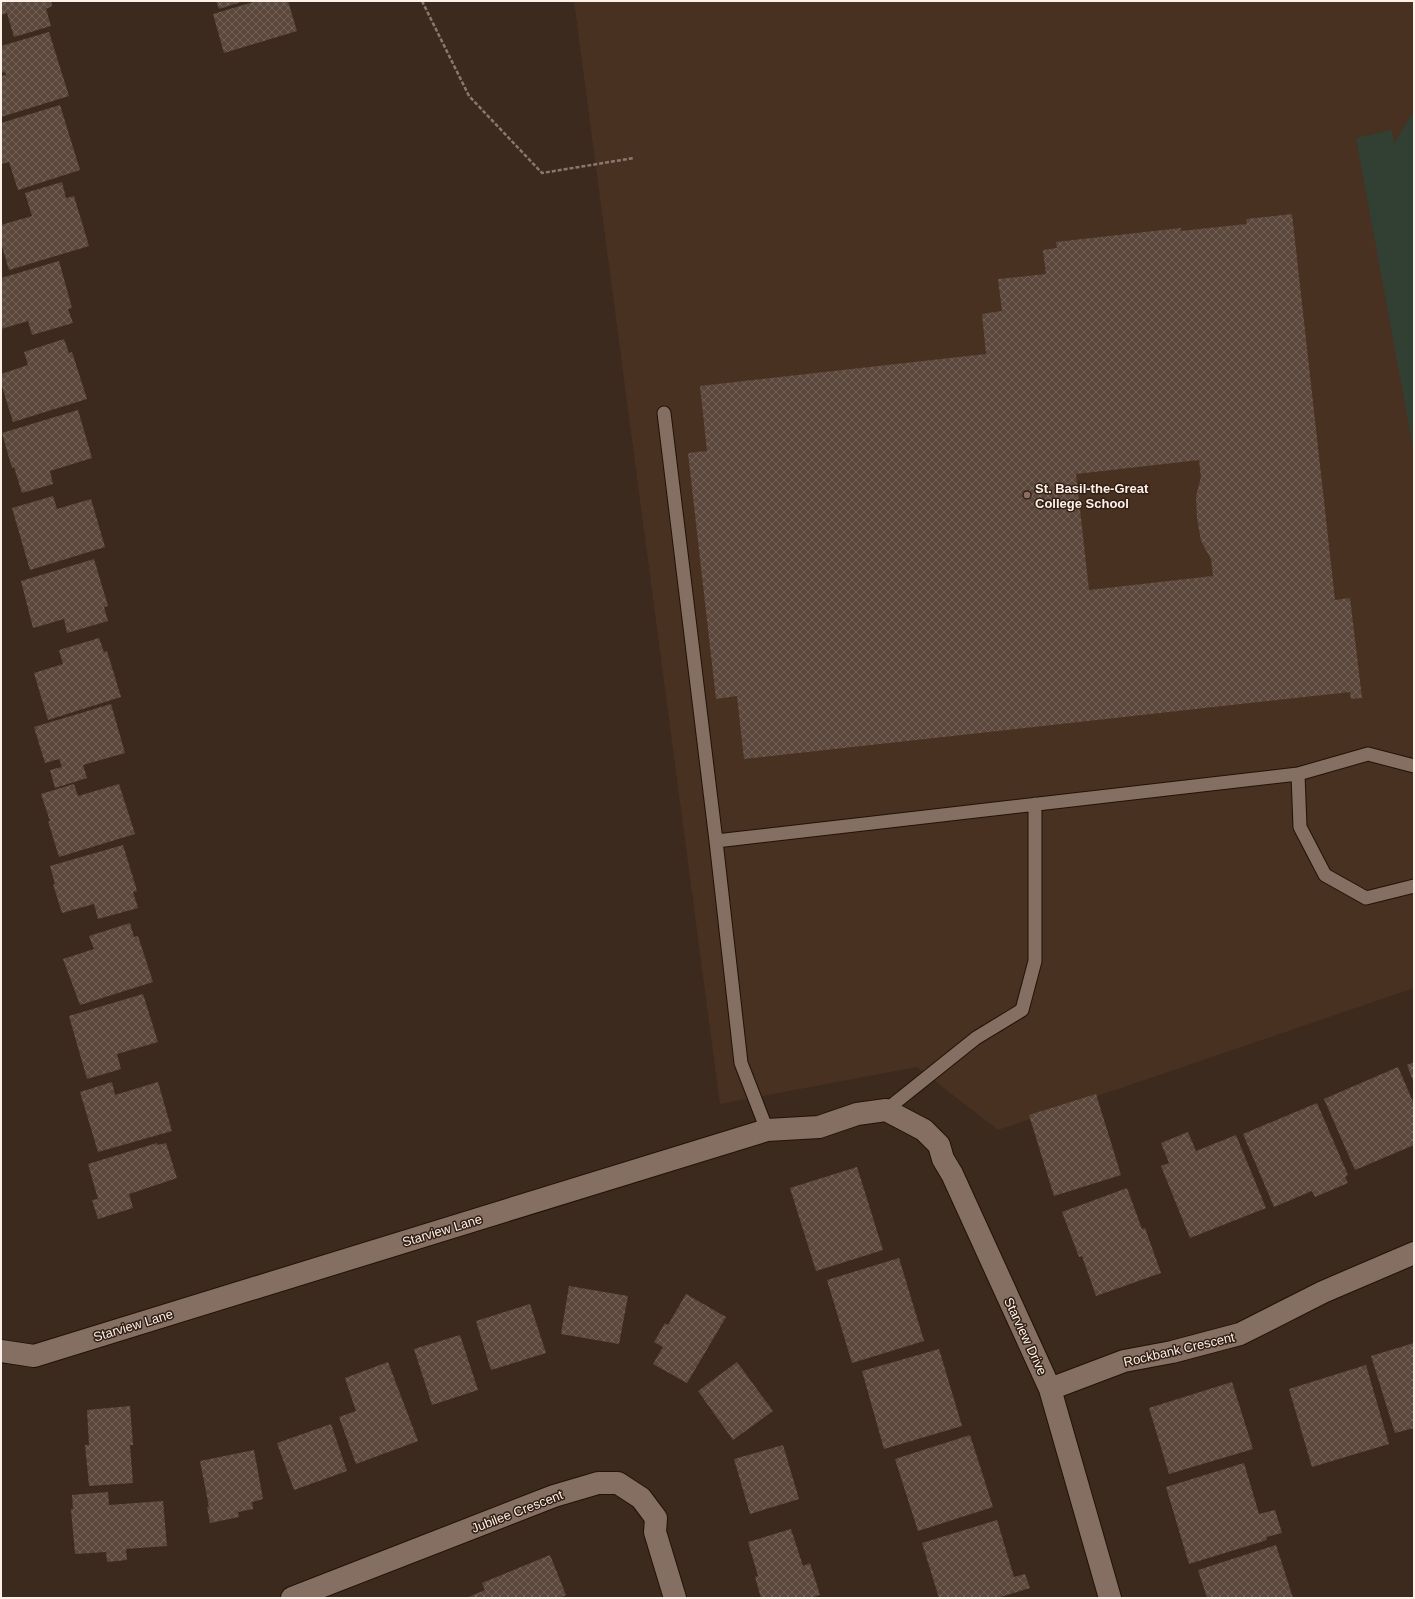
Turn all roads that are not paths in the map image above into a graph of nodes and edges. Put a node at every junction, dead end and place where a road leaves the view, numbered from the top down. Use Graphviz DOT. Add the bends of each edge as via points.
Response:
graph roads {
  1 [pos="664,413"];
  2 [pos="1414,766"];
  3 [pos="1298,774"];
  4 [pos="1036,804"];
  5 [pos="716,841"];
  6 [pos="1414,886"];
  7 [pos="886,1110"];
  8 [pos="767,1130"];
  9 [pos="1414,1253"];
  10 [pos="1,1351"];
  11 [pos="1050,1388"];
  12 [pos="292,1598"];
  13 [pos="675,1598"];
  14 [pos="1110,1598"];
  1 -- 5 [label="lane"];
  2 -- 3 [label="lane" via="1368,754"];
  3 -- 4 [label="lane"];
  3 -- 6 [label="lane" via="1300,827 1325,875 1366,898"];
  4 -- 5 [label="lane"];
  4 -- 7 [label="lane" via="1036,961 1022,1010 976,1038"];
  5 -- 8 [label="lane" via="740,1062"];
  7 -- 8 [label="street, Starview Lane" via="857,1114 819,1127"];
  7 -- 11 [label="street, Starview Drive" via="924,1130 939,1145 943,1159"];
  8 -- 10 [label="street, Starview Lane" via="34,1356"];
  9 -- 11 [label="street, Rockbank Crescent" via="1323,1292 1240,1334 1172,1352 1124,1361"];
  11 -- 14 [label="street, Starview Drive"];
  12 -- 13 [label="street, Jubilee Crescent" via="554,1496 598,1483 618,1483 641,1498 656,1518 657,1539"];
}
